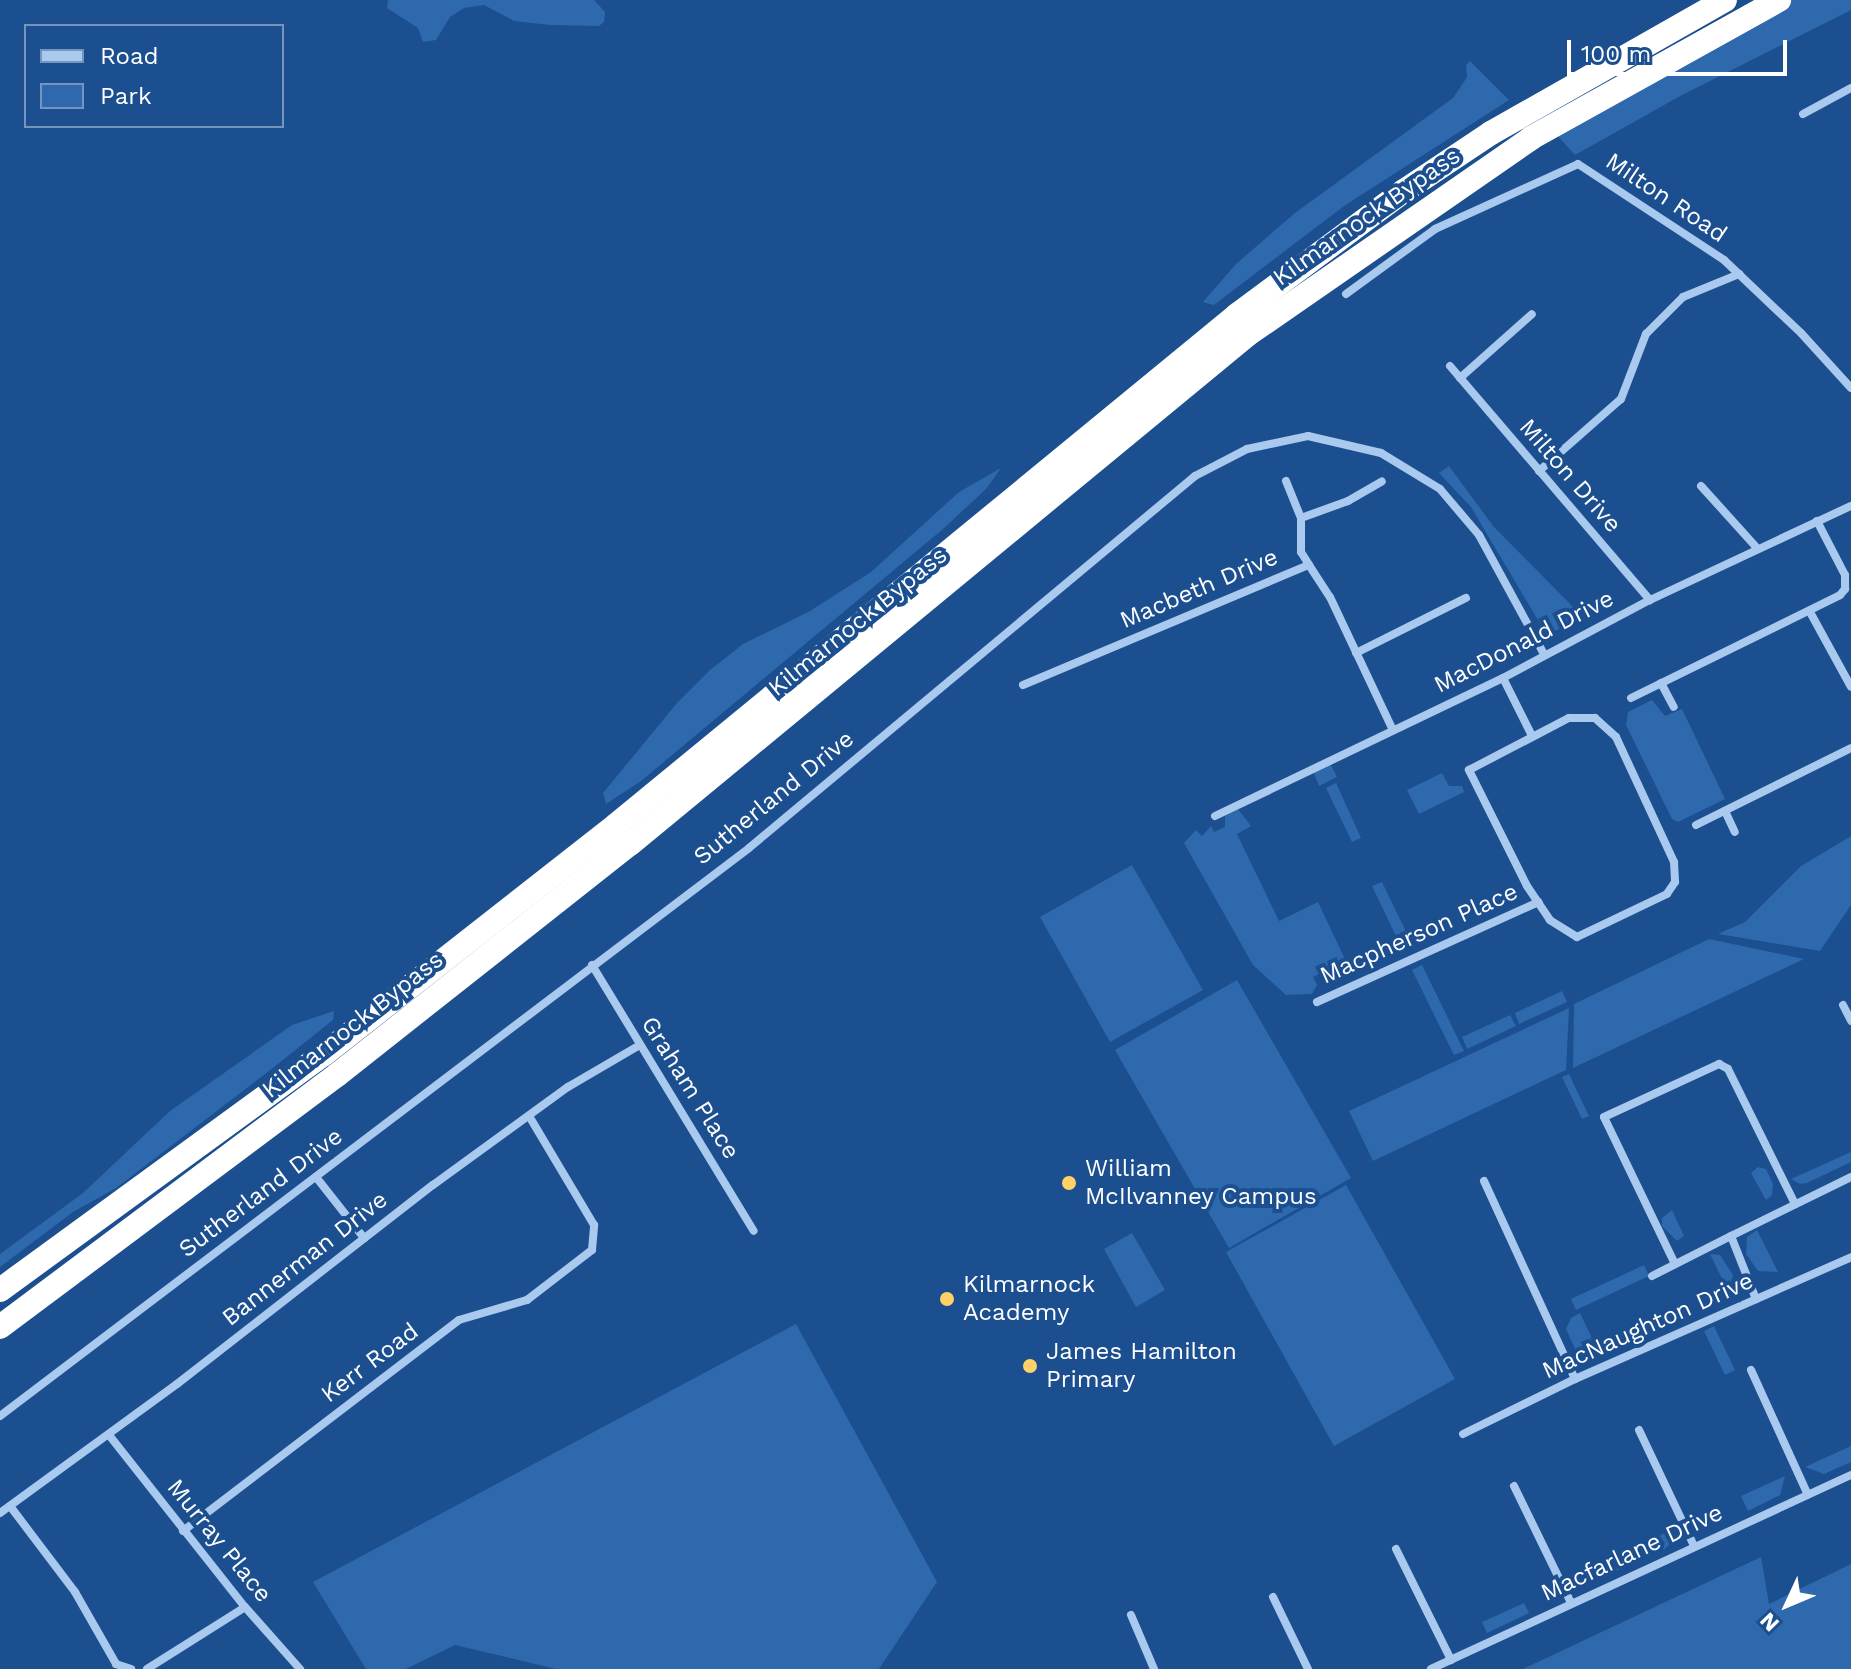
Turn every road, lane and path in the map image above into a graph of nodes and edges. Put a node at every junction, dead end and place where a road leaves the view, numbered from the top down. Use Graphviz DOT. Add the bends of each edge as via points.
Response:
graph roads {
  1 [pos="1725,0"];
  2 [pos="1779,0"];
  3 [pos="1851,88"];
  4 [pos="1803,114"];
  5 [pos="1739,274"];
  6 [pos="1346,294"];
  7 [pos="1532,314"];
  8 [pos="1450,366"];
  9 [pos="1460,378"];
  10 [pos="1851,388"];
  11 [pos="1539,471"];
  12 [pos="1286,481"];
  13 [pos="1382,481"];
  14 [pos="1701,486"];
  15 [pos="1851,506"];
  16 [pos="1301,518"];
  17 [pos="1817,521"];
  18 [pos="1757,548"];
  19 [pos="1309,565"];
  20 [pos="1466,598"];
  21 [pos="1650,600"];
  22 [pos="1810,612"];
  23 [pos="1356,653"];
  24 [pos="1544,654"];
  25 [pos="1503,678"];
  26 [pos="1661,683"];
  27 [pos="1023,685"];
  28 [pos="1851,687"];
  29 [pos="1631,698"];
  30 [pos="1674,707"];
  31 [pos="1393,730"];
  32 [pos="1532,736"];
  33 [pos="1851,748"];
  34 [pos="1725,811"];
  35 [pos="1215,816"];
  36 [pos="1696,825"];
  37 [pos="1735,832"];
  38 [pos="1538,902"];
  39 [pos="592,965"];
  40 [pos="1317,1002"];
  41 [pos="1843,1005"];
  42 [pos="1851,1021"];
  43 [pos="640,1045"];
  44 [pos="529,1116"];
  45 [pos="316,1177"];
  46 [pos="1851,1177"];
  47 [pos="1484,1181"];
  48 [pos="1795,1204"];
  49 [pos="754,1231"];
  50 [pos="1731,1236"];
  51 [pos="364,1238"];
  52 [pos="1851,1257"];
  53 [pos="1675,1264"];
  54 [pos="1652,1276"];
  55 [pos="0,1290"];
  56 [pos="1756,1299"];
  57 [pos="0,1327"];
  58 [pos="1751,1370"];
  59 [pos="1575,1379"];
  60 [pos="0,1416"];
  61 [pos="1639,1430"];
  62 [pos="1463,1434"];
  63 [pos="109,1435"];
  64 [pos="1851,1475"];
  65 [pos="1514,1486"];
  66 [pos="1808,1495"];
  67 [pos="10,1506"];
  68 [pos="0,1513"];
  69 [pos="183,1531"];
  70 [pos="1694,1546"];
  71 [pos="1396,1549"];
  72 [pos="1273,1597"];
  73 [pos="1571,1603"];
  74 [pos="245,1607"];
  75 [pos="1131,1615"];
  76 [pos="1451,1660"];
  77 [pos="113,1666"];
  78 [pos="131,1669"];
  79 [pos="147,1669"];
  80 [pos="300,1669"];
  81 [pos="1154,1669"];
  82 [pos="1308,1669"];
  83 [pos="1431,1669"];
  1 -- 55 [label="highway, Kilmarnock Bypass" via="1491,133 1237,315 616,825 324,1054"];
  2 -- 57 [label="highway, Kilmarnock Bypass" via="1531,138 1247,335 630,844 337,1075"];
  3 -- 4 [label="street"];
  5 -- 6 [label="street, Milton Road" via="1578,164 1435,229"];
  5 -- 10 [label="street, Milton Road"];
  5 -- 11 [label="street" via="1683,297 1646,334 1621,399"];
  7 -- 9 [label="street"];
  8 -- 9 [label="street, Milton Drive"];
  9 -- 11 [label="street, Milton Drive"];
  11 -- 21 [label="street, Milton Drive"];
  12 -- 16 [label="street"];
  13 -- 16 [label="street" via="1348,501"];
  14 -- 18 [label="street"];
  15 -- 17 [label="street, MacDonald Drive"];
  16 -- 19 [label="street" via="1301,552"];
  17 -- 18 [label="street, MacDonald Drive"];
  17 -- 22 [label="street" via="1846,582 1840,595"];
  18 -- 21 [label="street, MacDonald Drive"];
  19 -- 23 [label="street, Macbeth Drive"];
  19 -- 27 [label="street, Macbeth Drive"];
  20 -- 23 [label="street"];
  21 -- 24 [label="street, MacDonald Drive"];
  22 -- 26 [label="street"];
  22 -- 28 [label="street"];
  23 -- 31 [label="street, Macbeth Drive"];
  24 -- 25 [label="street, MacDonald Drive"];
  24 -- 39 [label="street, Sutherland Drive" via="1479,535 1440,489 1381,453 1308,436 1247,449 1195,476 749,848"];
  25 -- 31 [label="street, MacDonald Drive"];
  25 -- 32 [label="street"];
  26 -- 29 [label="street"];
  26 -- 30 [label="street"];
  31 -- 35 [label="street, MacDonald Drive"];
  32 -- 38 [label="street" via="1469,770"];
  32 -- 38 [label="street" via="1569,718 1595,718 1616,737 1674,862 1675,882 1667,894 1577,937 1550,920"];
  33 -- 34 [label="street"];
  34 -- 36 [label="street"];
  34 -- 37 [label="street"];
  38 -- 40 [label="street, Macpherson Place"];
  39 -- 43 [label="street, Graham Place"];
  39 -- 45 [label="street, Sutherland Drive"];
  41 -- 42 [label="street"];
  43 -- 44 [label="street, Bannerman Drive"];
  43 -- 49 [label="street, Graham Place"];
  44 -- 51 [label="street, Bannerman Drive"];
  44 -- 69 [label="street, Kerr Road" via="594,1225 592,1250 527,1300 459,1320"];
  45 -- 51 [label="street"];
  45 -- 60 [label="street, Sutherland Drive"];
  46 -- 48 [label="street"];
  47 -- 59 [label="street"];
  48 -- 50 [label="street"];
  48 -- 53 [label="street" via="1728,1069 1719,1064 1604,1117"];
  50 -- 53 [label="street"];
  50 -- 56 [label="street"];
  51 -- 63 [label="street, Bannerman Drive"];
  52 -- 56 [label="street, MacNaughton Drive"];
  53 -- 54 [label="street"];
  56 -- 59 [label="street, MacNaughton Drive"];
  58 -- 66 [label="street"];
  59 -- 62 [label="street, MacNaughton Drive"];
  61 -- 70 [label="street"];
  63 -- 67 [label="street, Bannerman Drive"];
  63 -- 69 [label="street, Murray Place"];
  64 -- 66 [label="street, Macfarlane Drive"];
  65 -- 73 [label="street"];
  66 -- 70 [label="street, Macfarlane Drive"];
  67 -- 68 [label="street, Bannerman Drive"];
  67 -- 77 [label="street" via="75,1592"];
  69 -- 74 [label="street, Murray Place"];
  70 -- 73 [label="street, Macfarlane Drive"];
  71 -- 76 [label="street"];
  72 -- 82 [label="street"];
  73 -- 76 [label="street, Macfarlane Drive"];
  74 -- 79 [label="street"];
  74 -- 80 [label="street, Murray Place"];
  75 -- 81 [label="street"];
  76 -- 83 [label="street, Macfarlane Drive"];
  77 -- 78 [label="street"];
}
